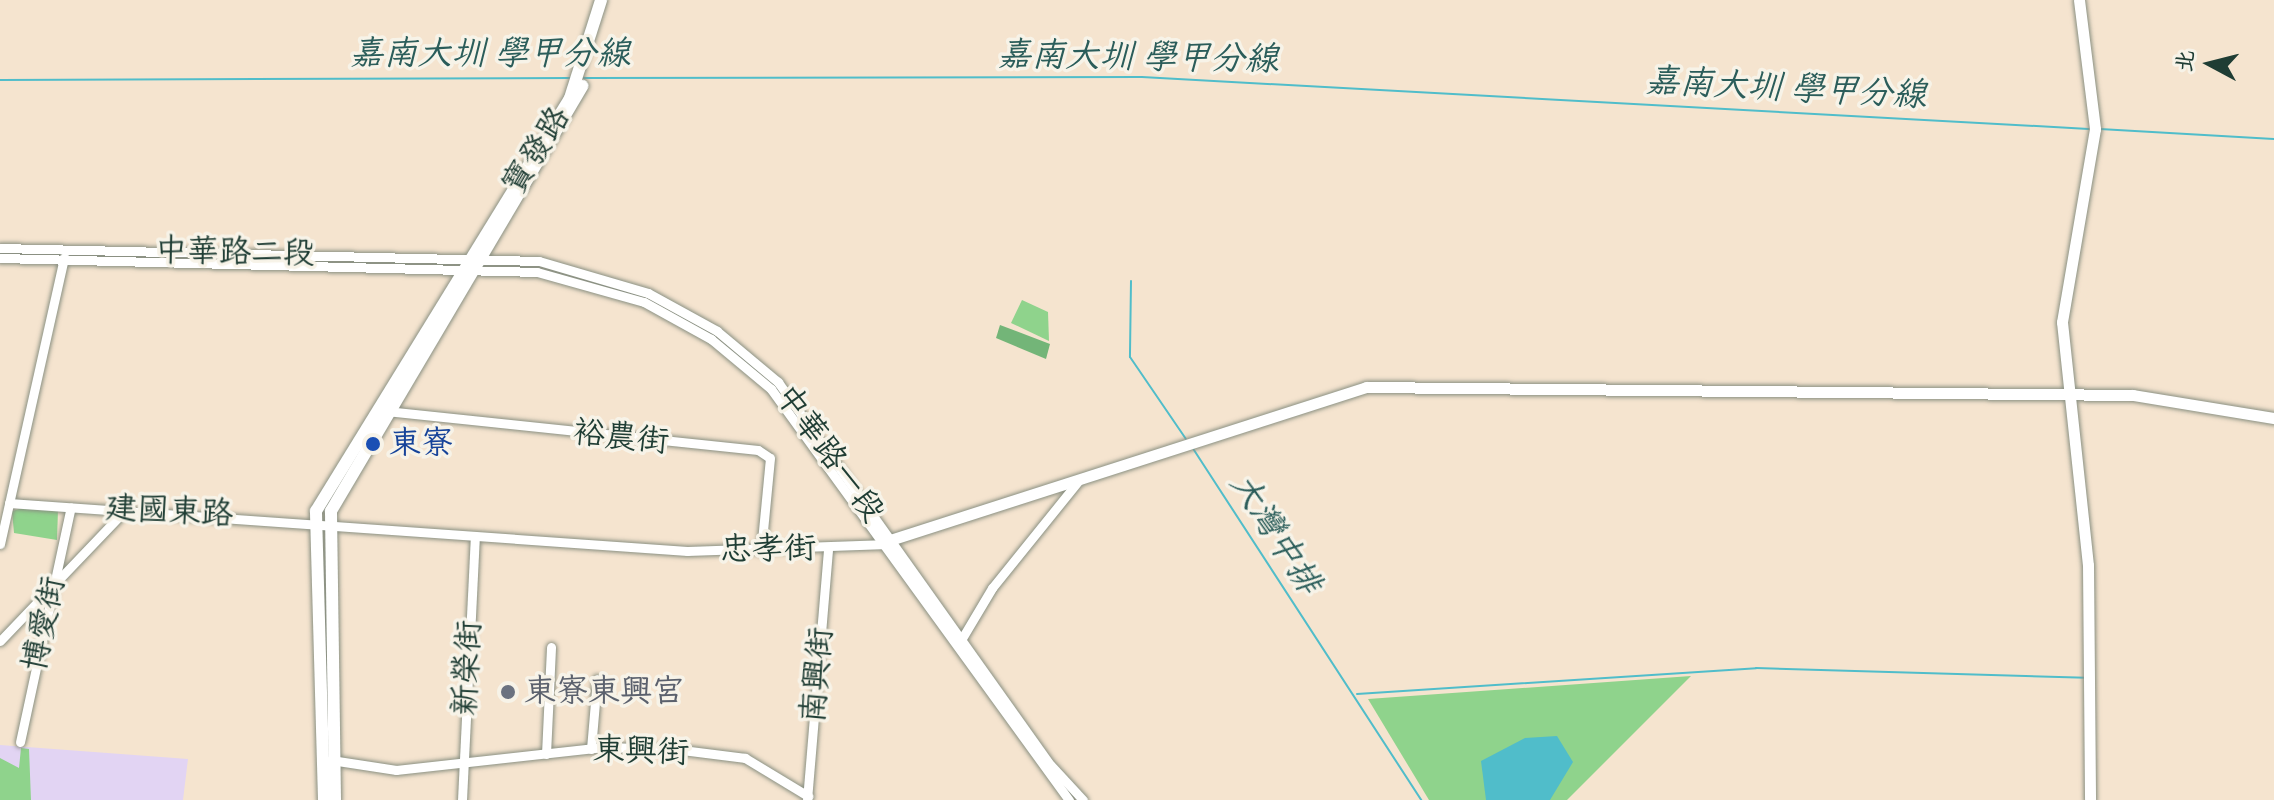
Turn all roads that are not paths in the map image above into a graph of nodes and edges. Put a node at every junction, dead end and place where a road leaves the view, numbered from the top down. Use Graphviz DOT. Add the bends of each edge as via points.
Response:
graph roads {
  1 [pos="601,0"];
  2 [pos="2079,0"];
  3 [pos="0,248"];
  4 [pos="65,255"];
  5 [pos="0,258"];
  6 [pos="473,263"];
  7 [pos="2075,396"];
  8 [pos="384,410"];
  9 [pos="2274,418"];
  10 [pos="1082,477"];
  11 [pos="9,503"];
  12 [pos="71,507"];
  13 [pos="125,510"];
  14 [pos="328,523"];
  15 [pos="312,524"];
  16 [pos="475,536"];
  17 [pos="889,543"];
  18 [pos="0,544"];
  19 [pos="828,549"];
  20 [pos="761,551"];
  21 [pos="55,579"];
  22 [pos="961,640"];
  23 [pos="0,641"];
  24 [pos="551,647"];
  25 [pos="597,679"];
  26 [pos="20,742"];
  27 [pos="591,749"];
  28 [pos="546,754"];
  29 [pos="330,760"];
  30 [pos="464,762"];
  31 [pos="807,798"];
  32 [pos="324,800"];
  33 [pos="335,800"];
  34 [pos="462,800"];
  35 [pos="1069,800"];
  36 [pos="1083,800"];
  37 [pos="2090,800"];
  1 -- 6 [label="main road, 寶發路" via="570,98"];
  2 -- 7 [label="street" via="2095,114 2063,307"];
  3 -- 4 [label="street, 中華路二段"];
  4 -- 5 [label="street, 中華路二段"];
  4 -- 6 [label="street, 中華路二段"];
  4 -- 11 [label="street"];
  6 -- 8 [label="main road, 寶發路"];
  6 -- 17 [label="street, 中華路一段" via="591,282 711,339 771,389"];
  7 -- 9 [label="street, 忠孝街" via="2133,395"];
  7 -- 10 [label="street, 忠孝街" via="1366,387"];
  7 -- 37 [label="street" via="2088,565"];
  8 -- 14 [label="main road, 寶發路"];
  8 -- 15 [label="main road, 寶發路"];
  8 -- 20 [label="street, 裕農街" via="766,453"];
  10 -- 17 [label="street, 忠孝街"];
  10 -- 22 [label="street" via="992,588"];
  11 -- 12 [label="street, 建國東路"];
  11 -- 18 [label="street"];
  12 -- 13 [label="street, 建國東路"];
  12 -- 21 [label="street, 博愛街"];
  13 -- 15 [label="street, 建國東路"];
  13 -- 21 [label="street"];
  14 -- 15 [label="street, 建國東路"];
  14 -- 16 [label="street, 忠孝街"];
  14 -- 29 [label="main road"];
  15 -- 29 [label="main road"];
  16 -- 20 [label="street, 忠孝街"];
  16 -- 30 [label="street, 新榮街"];
  17 -- 19 [label="street, 忠孝街"];
  17 -- 22 [label="street, 中華路一段"];
  17 -- 35 [label="street, 中華路一段"];
  19 -- 20 [label="street, 忠孝街"];
  19 -- 31 [label="street, 南興街"];
  21 -- 23 [label="street"];
  21 -- 26 [label="street, 博愛街"];
  22 -- 36 [label="street, 中華路一段"];
  24 -- 28 [label="street"];
  25 -- 27 [label="street"];
  27 -- 28 [label="street, 東興街"];
  27 -- 31 [label="street, 東興街" via="745,758"];
  28 -- 30 [label="street, 東興街"];
  29 -- 30 [label="street, 東興街" via="396,770"];
  29 -- 32 [label="main road"];
  29 -- 33 [label="main road"];
  30 -- 34 [label="street, 新榮街"];
}
